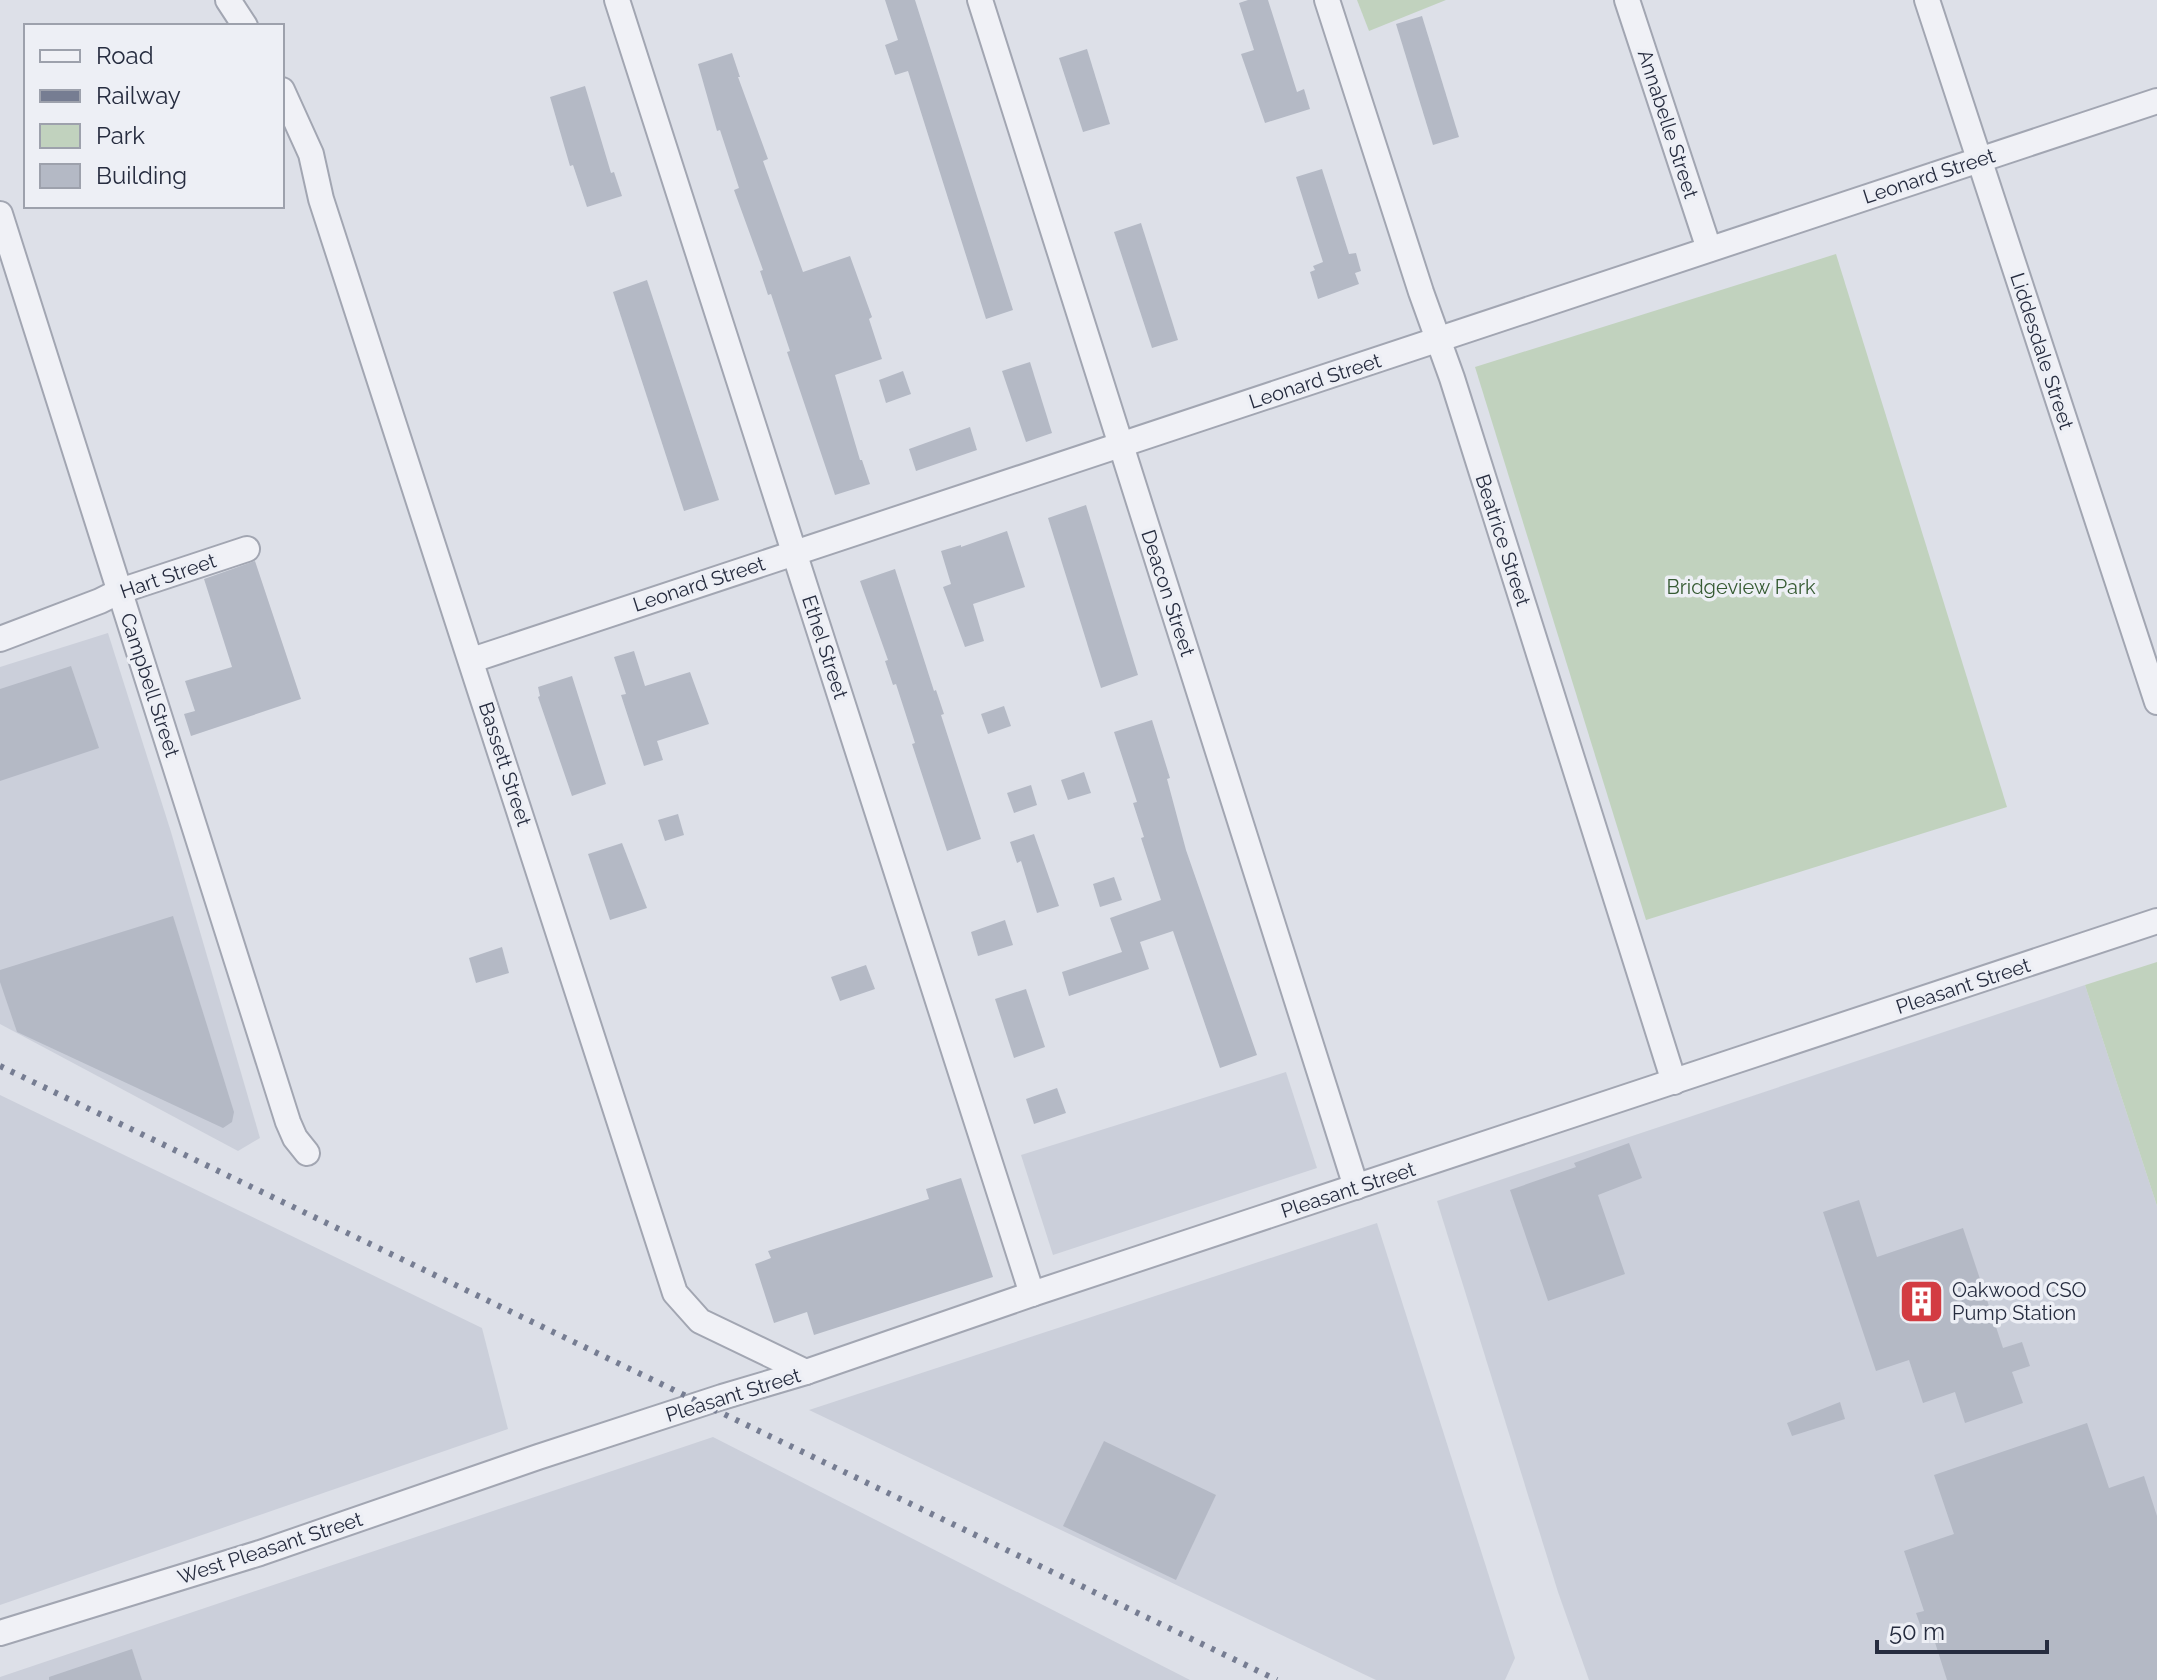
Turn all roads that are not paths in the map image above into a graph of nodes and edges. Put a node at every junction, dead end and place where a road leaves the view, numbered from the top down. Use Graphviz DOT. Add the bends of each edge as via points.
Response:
graph roads {
  1 [pos="228,0"];
  2 [pos="617,0"];
  3 [pos="980,0"];
  4 [pos="1327,0"];
  5 [pos="1627,0"];
  6 [pos="1927,0"];
  7 [pos="244,24"];
  8 [pos="284,94"];
  9 [pos="2157,101"];
  10 [pos="1980,159"];
  11 [pos="0,214"];
  12 [pos="1709,249"];
  13 [pos="1438,340"];
  14 [pos="1121,445"];
  15 [pos="247,549"];
  16 [pos="795,553"];
  17 [pos="120,591"];
  18 [pos="0,639"];
  19 [pos="472,660"];
  20 [pos="2157,702"];
  21 [pos="2157,921"];
  22 [pos="1674,1082"];
  23 [pos="307,1153"];
  24 [pos="1356,1187"];
  25 [pos="1032,1294"];
  26 [pos="806,1372"];
  27 [pos="538,1457"];
  28 [pos="0,1633"];
  1 -- 7 [label="street"];
  2 -- 16 [label="street, Ethel Street"];
  3 -- 14 [label="street, Deacon Street"];
  4 -- 13 [label="street, Beatrice Street"];
  5 -- 12 [label="street, Annabelle Street"];
  6 -- 10 [label="street, Liddesdale Street"];
  8 -- 19 [label="street, Bassett Street" via="311,154 321,199"];
  9 -- 10 [label="street, Leonard Street"];
  10 -- 12 [label="street, Leonard Street"];
  10 -- 20 [label="street, Liddesdale Street"];
  11 -- 17 [label="street, Campbell Street"];
  12 -- 13 [label="street, Leonard Street"];
  13 -- 14 [label="street, Leonard Street"];
  13 -- 22 [label="street, Beatrice Street"];
  14 -- 16 [label="street, Leonard Street"];
  14 -- 24 [label="street, Deacon Street"];
  15 -- 17 [label="street, Hart Street"];
  16 -- 19 [label="street, Leonard Street"];
  16 -- 25 [label="street, Ethel Street"];
  17 -- 18 [label="street, Hart Street"];
  17 -- 23 [label="street, Campbell Street" via="288,1122"];
  19 -- 26 [label="street, Bassett Street" via="675,1293 700,1321"];
  21 -- 22 [label="street, Pleasant Street"];
  22 -- 24 [label="street, Pleasant Street"];
  24 -- 25 [label="street, Pleasant Street"];
  25 -- 26 [label="street, Pleasant Street"];
  26 -- 27 [label="street, Pleasant Street"];
  27 -- 28 [label="street, West Pleasant Street" via="260,1553"];
}
